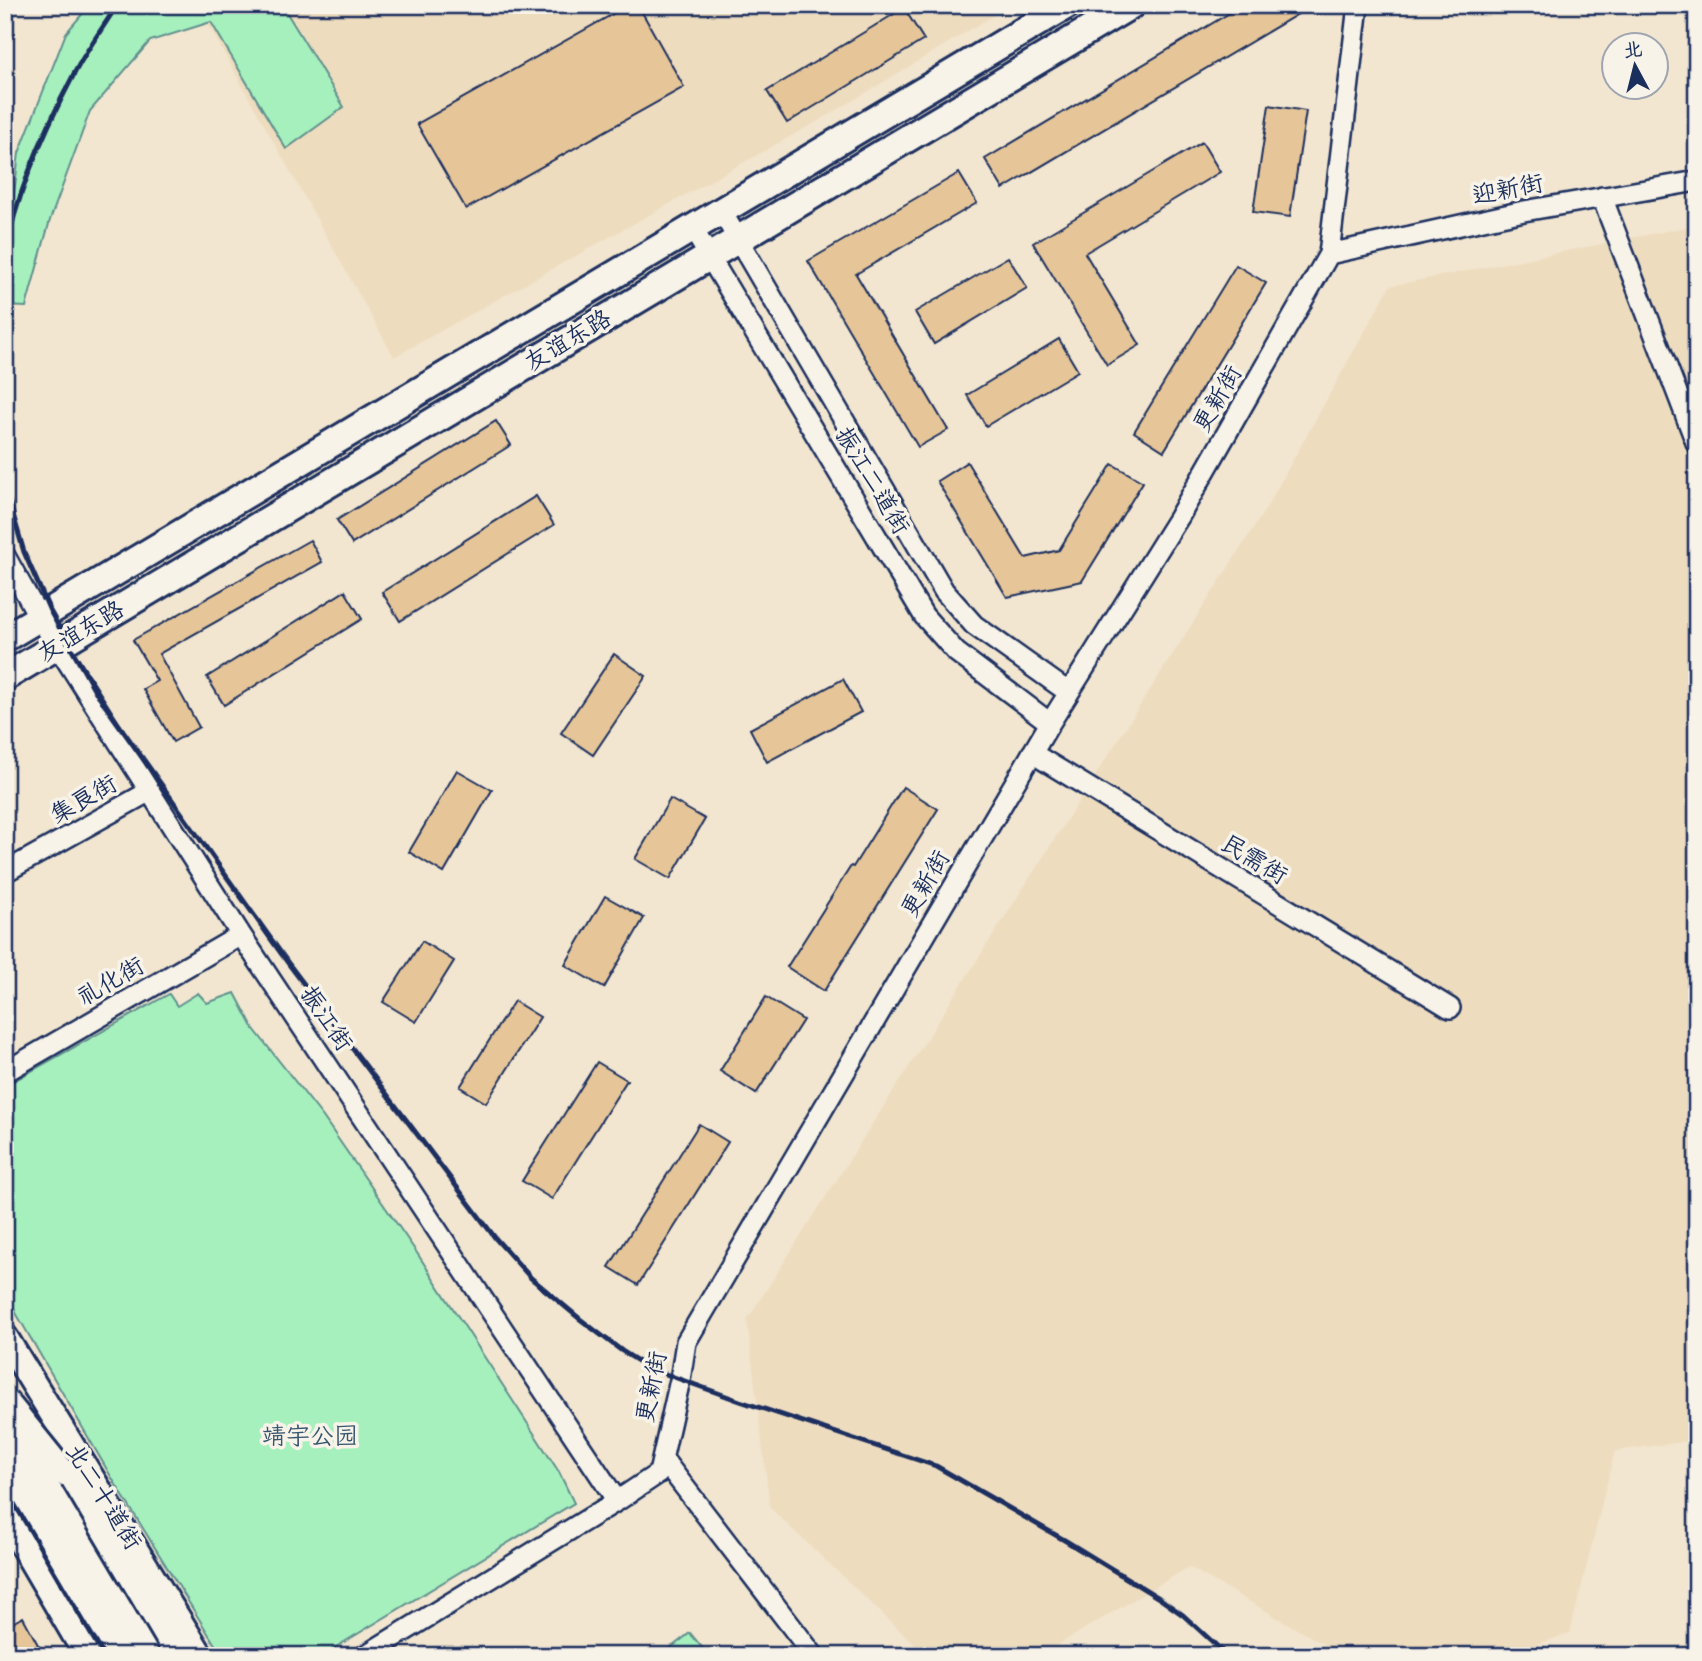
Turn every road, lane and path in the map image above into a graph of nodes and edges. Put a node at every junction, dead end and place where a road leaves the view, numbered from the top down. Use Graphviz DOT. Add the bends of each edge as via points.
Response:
graph roads {
  1 [pos="1067,5"];
  2 [pos="1131,5"];
  3 [pos="1358,5"];
  4 [pos="1697,181"];
  5 [pos="1602,197"];
  6 [pos="722,212"];
  7 [pos="693,229"];
  8 [pos="738,239"];
  9 [pos="1329,254"];
  10 [pos="710,256"];
  11 [pos="1697,445"];
  12 [pos="5,556"];
  13 [pos="39,617"];
  14 [pos="5,638"];
  15 [pos="57,646"];
  16 [pos="5,677"];
  17 [pos="1068,692"];
  18 [pos="1050,723"];
  19 [pos="1032,753"];
  20 [pos="149,791"];
  21 [pos="5,872"];
  22 [pos="241,935"];
  23 [pos="1450,1008"];
  24 [pos="5,1072"];
  25 [pos="5,1338"];
  26 [pos="5,1401"];
  27 [pos="5,1418"];
  28 [pos="5,1458"];
  29 [pos="661,1466"];
  30 [pos="617,1501"];
  31 [pos="5,1516"];
  32 [pos="87,1656"];
  33 [pos="121,1656"];
  34 [pos="146,1656"];
  35 [pos="178,1656"];
  36 [pos="201,1656"];
  37 [pos="364,1656"];
  38 [pos="803,1656"];
  39 [pos="814,1656"];
  1 -- 6 [label="highway, 友谊东路"];
  2 -- 8 [label="highway, 友谊东路"];
  3 -- 9 [label="street, 更新街"];
  4 -- 5 [label="street, 迎新街"];
  5 -- 9 [label="street, 迎新街"];
  5 -- 11 [label="street"];
  6 -- 7 [label="highway, 友谊东路"];
  6 -- 8 [label="street, 振江二道街"];
  7 -- 10 [label="street, 振江二道街"];
  7 -- 13 [label="highway, 友谊东路"];
  8 -- 10 [label="highway, 友谊东路"];
  8 -- 17 [label="street, 振江二道街" via="944,591 974,625"];
  9 -- 17 [label="street, 更新街" via="1179,517"];
  10 -- 15 [label="highway, 友谊东路"];
  10 -- 18 [label="street, 振江二道街" via="924,616 956,652"];
  12 -- 13 [label="street, 振江街"];
  13 -- 14 [label="highway, 友谊东路"];
  13 -- 15 [label="street, 振江街"];
  15 -- 16 [label="highway, 友谊东路"];
  15 -- 20 [label="street, 振江街"];
  17 -- 18 [label="street, 更新街"];
  18 -- 19 [label="street, 更新街"];
  19 -- 23 [label="street, 民需街"];
  19 -- 29 [label="street, 更新街" via="686,1342"];
  20 -- 21 [label="street, 集良街"];
  20 -- 22 [label="street, 振江街"];
  22 -- 24 [label="street, 礼化街"];
  22 -- 30 [label="street, 振江街"];
  25 -- 36 [label="main road, 北二十道街"];
  26 -- 35 [label="main road, bridge" via="64,1473"];
  27 -- 34 [label="highway, bridge"];
  28 -- 33 [label="highway, bridge"];
  29 -- 30 [label="street"];
  29 -- 38 [label="street"];
  29 -- 39 [label="street"];
  30 -- 37 [label="street"];
  31 -- 32 [label="main road"];
}
